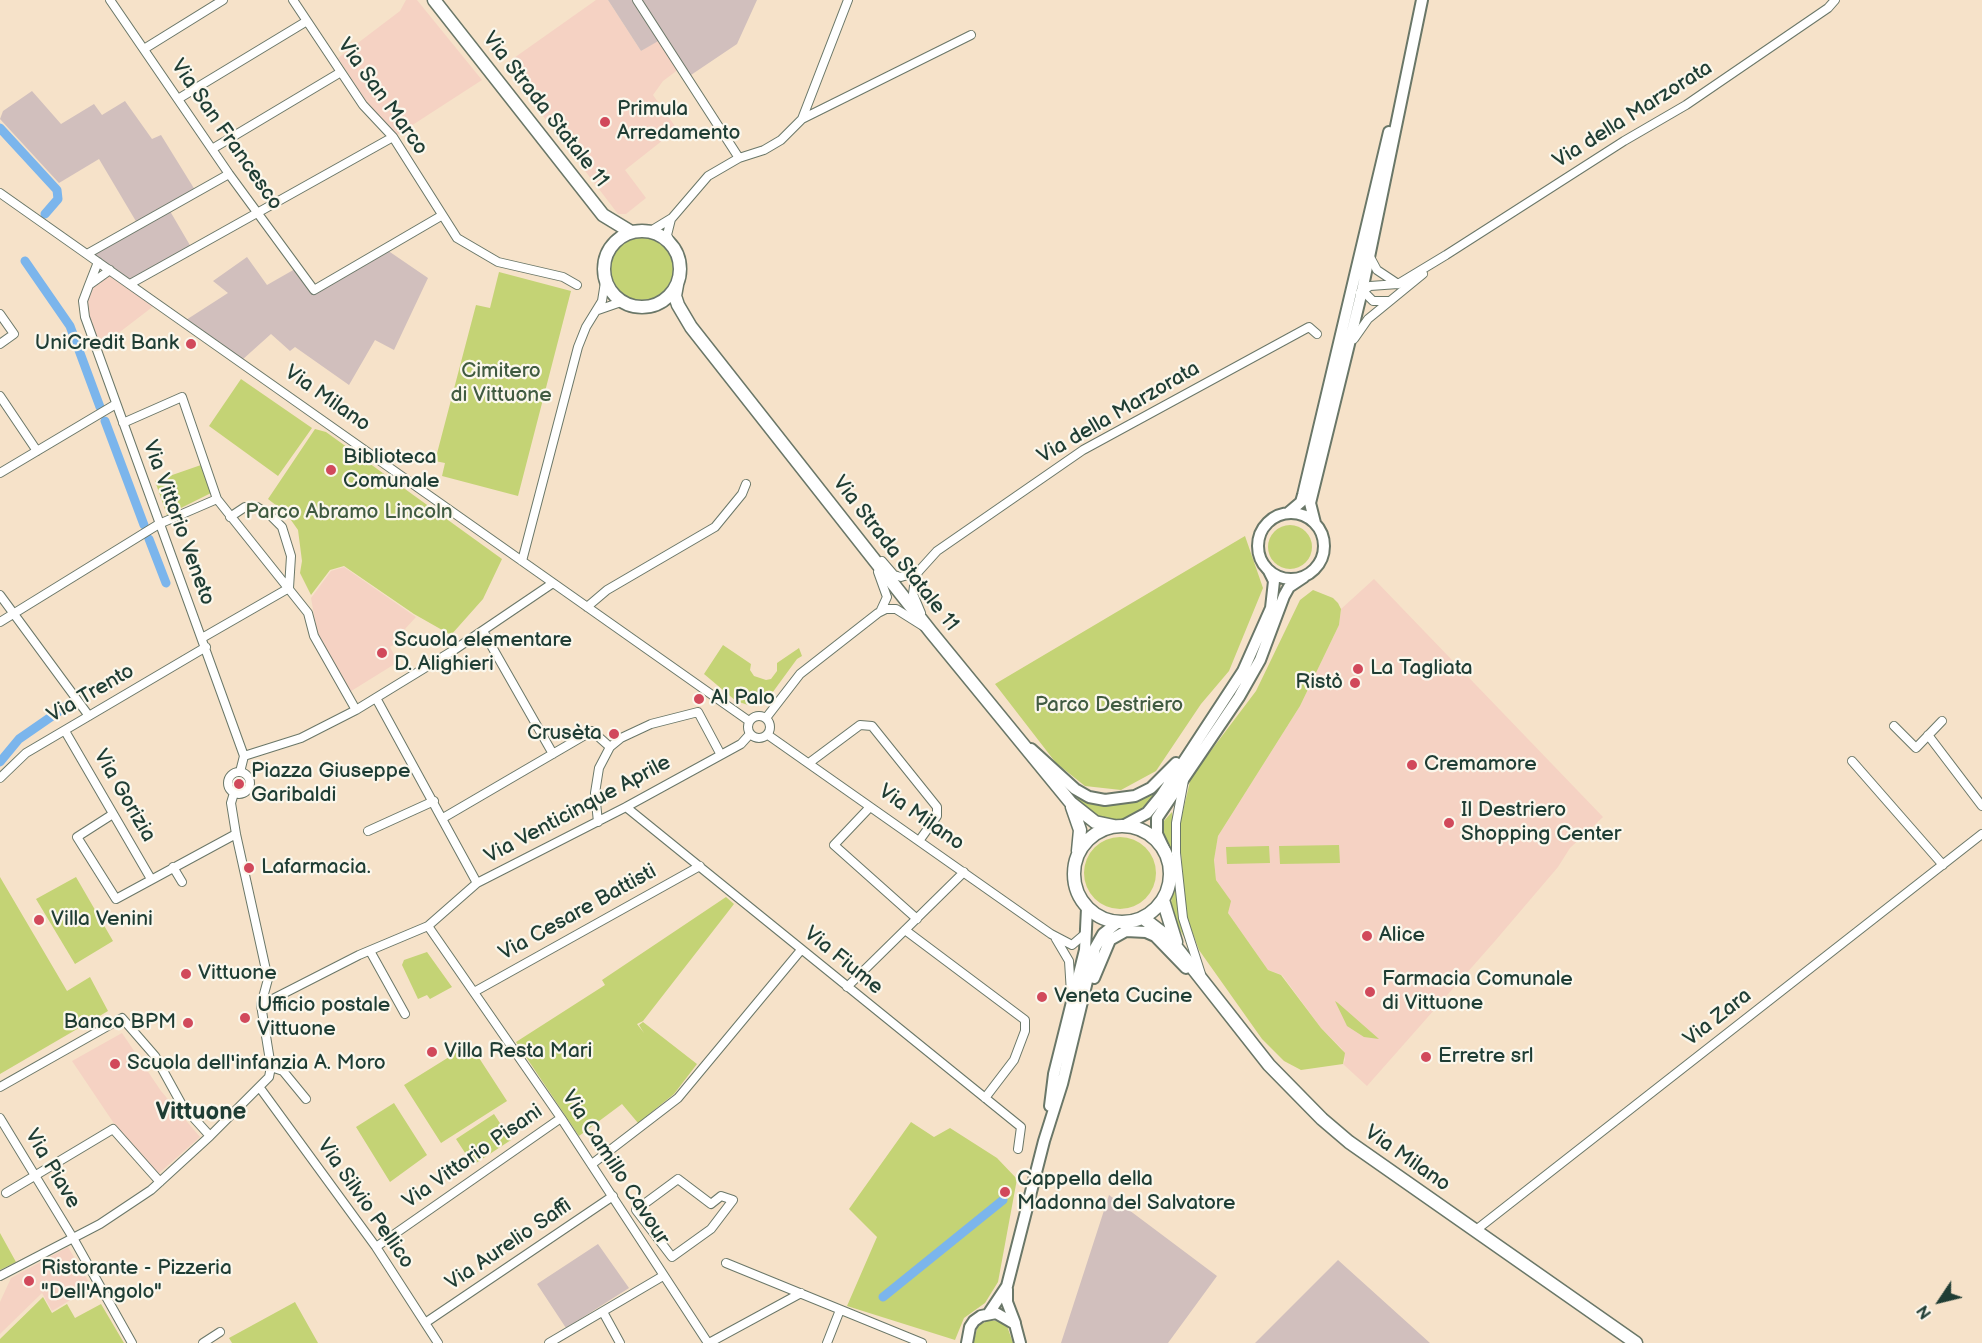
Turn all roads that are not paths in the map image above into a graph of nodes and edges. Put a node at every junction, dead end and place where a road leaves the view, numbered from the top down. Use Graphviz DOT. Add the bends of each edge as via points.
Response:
graph roads {
  1 [pos="110,0"];
  2 [pos="223,0"];
  3 [pos="293,0"];
  4 [pos="434,0"];
  5 [pos="638,0"];
  6 [pos="848,0"];
  7 [pos="1422,0"];
  8 [pos="1835,0"];
  9 [pos="307,21"];
  10 [pos="970,35"];
  11 [pos="144,49"];
  12 [pos="341,72"];
  13 [pos="1406,74"];
  14 [pos="178,99"];
  15 [pos="802,119"];
  16 [pos="393,137"];
  17 [pos="212,149"];
  18 [pos="739,158"];
  19 [pos="229,174"];
  20 [pos="0,193"];
  21 [pos="258,214"];
  22 [pos="1369,214"];
  23 [pos="603,215"];
  24 [pos="441,216"];
  25 [pos="672,218"];
  26 [pos="631,232"];
  27 [pos="649,232"];
  28 [pos="673,247"];
  29 [pos="608,250"];
  30 [pos="87,254"];
  31 [pos="1370,255"];
  32 [pos="1446,255"];
  33 [pos="98,262"];
  34 [pos="110,270"];
  35 [pos="605,282"];
  36 [pos="130,284"];
  37 [pos="1398,284"];
  38 [pos="89,285"];
  39 [pos="577,285"];
  40 [pos="677,285"];
  41 [pos="1362,291"];
  42 [pos="1389,301"];
  43 [pos="621,302"];
  44 [pos="654,306"];
  45 [pos="598,310"];
  46 [pos="0,314"];
  47 [pos="691,327"];
  48 [pos="1317,334"];
  49 [pos="0,344"];
  50 [pos="1347,351"];
  51 [pos="1331,374"];
  52 [pos="0,396"];
  53 [pos="116,404"];
  54 [pos="123,423"];
  55 [pos="37,451"];
  56 [pos="0,473"];
  57 [pos="746,484"];
  58 [pos="217,499"];
  59 [pos="1288,513"];
  60 [pos="231,517"];
  61 [pos="1314,523"];
  62 [pos="159,524"];
  63 [pos="854,533"];
  64 [pos="522,561"];
  65 [pos="1269,571"];
  66 [pos="918,572"];
  67 [pos="1304,577"];
  68 [pos="553,583"];
  69 [pos="289,588"];
  70 [pos="0,595"];
  71 [pos="587,607"];
  72 [pos="878,613"];
  73 [pos="14,614"];
  74 [pos="0,622"];
  75 [pos="483,631"];
  76 [pos="931,632"];
  77 [pos="202,638"];
  78 [pos="206,647"];
  79 [pos="1233,686"];
  80 [pos="376,698"];
  81 [pos="356,710"];
  82 [pos="89,716"];
  83 [pos="766,718"];
  84 [pos="749,721"];
  85 [pos="1942,721"];
  86 [pos="1894,726"];
  87 [pos="65,730"];
  88 [pos="750,734"];
  89 [pos="768,735"];
  90 [pos="1928,735"];
  91 [pos="1020,741"];
  92 [pos="610,747"];
  93 [pos="553,754"];
  94 [pos="721,755"];
  95 [pos="244,756"];
  96 [pos="1852,761"];
  97 [pos="809,763"];
  98 [pos="240,772"];
  99 [pos="1185,776"];
  100 [pos="0,778"];
  101 [pos="234,793"];
  102 [pos="434,801"];
  103 [pos="1071,803"];
  104 [pos="1982,806"];
  105 [pos="626,807"];
  106 [pos="870,807"];
  107 [pos="113,814"];
  108 [pos="443,818"];
  109 [pos="598,822"];
  110 [pos="1119,826"];
  111 [pos="368,831"];
  112 [pos="236,834"];
  113 [pos="1982,834"];
  114 [pos="919,841"];
  115 [pos="1165,851"];
  116 [pos="1078,852"];
  117 [pos="1943,865"];
  118 [pos="700,866"];
  119 [pos="173,867"];
  120 [pos="964,872"];
  121 [pos="151,879"];
  122 [pos="182,882"];
  123 [pos="477,883"];
  124 [pos="1163,900"];
  125 [pos="1087,908"];
  126 [pos="1143,918"];
  127 [pos="917,919"];
  128 [pos="1117,922"];
  129 [pos="428,926"];
  130 [pos="905,930"];
  131 [pos="1088,930"];
  132 [pos="1051,934"];
  133 [pos="801,950"];
  134 [pos="370,951"];
  135 [pos="1182,954"];
  136 [pos="1203,982"];
  137 [pos="847,987"];
  138 [pos="474,992"];
  139 [pos="1215,999"];
  140 [pos="261,1005"];
  141 [pos="1076,1008"];
  142 [pos="405,1014"];
  143 [pos="271,1068"];
  144 [pos="0,1087"];
  145 [pos="260,1088"];
  146 [pos="985,1098"];
  147 [pos="306,1099"];
  148 [pos="0,1118"];
  149 [pos="561,1118"];
  150 [pos="210,1136"];
  151 [pos="1018,1149"];
  152 [pos="592,1164"];
  153 [pos="35,1176"];
  154 [pos="160,1182"];
  155 [pos="6,1193"];
  156 [pos="613,1196"];
  157 [pos="1476,1230"];
  158 [pos="73,1238"];
  159 [pos="376,1247"];
  160 [pos="672,1257"];
  161 [pos="726,1263"];
  162 [pos="0,1276"];
  163 [pos="663,1276"];
  164 [pos="1007,1286"];
  165 [pos="801,1293"];
  166 [pos="840,1310"];
  167 [pos="603,1312"];
  168 [pos="989,1313"];
  169 [pos="425,1323"];
  170 [pos="1015,1324"];
  171 [pos="220,1332"];
  172 [pos="707,1342"];
  173 [pos="132,1343"];
  174 [pos="203,1343"];
  175 [pos="438,1343"];
  176 [pos="549,1343"];
  177 [pos="620,1343"];
  178 [pos="827,1343"];
  179 [pos="922,1343"];
  180 [pos="967,1343"];
  181 [pos="1020,1343"];
  182 [pos="1636,1343"];
  1 -- 11 [label="street, Via San Francesco"];
  2 -- 11 [label="street"];
  3 -- 9 [label="street, Via San Marco"];
  4 -- 23 [label="main road, Via Strada Statale 11"];
  5 -- 18 [label="street"];
  6 -- 15 [label="street"];
  7 -- 13 [label="main road"];
  8 -- 32 [label="street, Via della Marzorata" via="1686,105"];
  9 -- 12 [label="street, Via San Marco"];
  9 -- 14 [label="street"];
  10 -- 15 [label="street"];
  11 -- 14 [label="street, Via San Francesco"];
  12 -- 16 [label="street, Via San Marco" via="363,105"];
  12 -- 17 [label="street"];
  13 -- 22 [label="main road"];
  13 -- 31 [label="main road"];
  14 -- 17 [label="street, Via San Francesco"];
  15 -- 18 [label="street" via="781,140"];
  16 -- 21 [label="street"];
  16 -- 24 [label="street, Via San Marco"];
  17 -- 19 [label="street, Via San Francesco"];
  18 -- 25 [label="street" via="708,176"];
  19 -- 21 [label="street, Via San Francesco"];
  19 -- 30 [label="street"];
  20 -- 30 [label="street, Via Milano"];
  21 -- 24 [label="street, Via San Francesco" via="314,290"];
  21 -- 36 [label="street"];
  22 -- 41 [label="street" via="1370,227 1358,278"];
  22 -- 51 [label="main road"];
  23 -- 26 [label="main road, Via Strada Statale 11"];
  23 -- 29 [label="main road, Via Strada Statale 11"];
  24 -- 39 [label="street, Via San Marco" via="457,238 498,262 563,277"];
  25 -- 27 [label="street"];
  25 -- 28 [label="street" via="667,235"];
  26 -- 27 [label="main road"];
  26 -- 29 [label="main road"];
  27 -- 28 [label="main road"];
  28 -- 40 [label="main road, Via Strada Statale 11" via="679,265"];
  29 -- 35 [label="main road, Via Strada Statale 11" via="604,260"];
  30 -- 33 [label="street, Via Milano"];
  31 -- 37 [label="street" via="1377,270"];
  31 -- 41 [label="main road"];
  32 -- 37 [label="street"];
  32 -- 42 [label="street"];
  33 -- 34 [label="street, Via Milano"];
  33 -- 38 [label="street, Via Vittorio Veneto"];
  34 -- 36 [label="street, Via Milano"];
  34 -- 38 [label="street"];
  35 -- 43 [label="main road"];
  35 -- 45 [label="street"];
  36 -- 64 [label="street, Via Milano"];
  37 -- 41 [label="street" via="1370,286"];
  38 -- 53 [label="street, Via Vittorio Veneto" via="83,301 85,317"];
  40 -- 44 [label="main road"];
  40 -- 47 [label="main road, Via Strada Statale 11" via="678,305"];
  41 -- 42 [label="street" via="1373,300"];
  41 -- 50 [label="main road"];
  41 -- 51 [label="street" via="1354,299 1338,362"];
  42 -- 50 [label="street" via="1358,332"];
  43 -- 44 [label="main road, Via Strada Statale 11"];
  43 -- 45 [label="street"];
  44 -- 47 [label="main road, Via Strada Statale 11" via="672,311"];
  45 -- 64 [label="street" via="578,347"];
  46 -- 49 [label="street" via="14,334"];
  47 -- 63 [label="main road, Via Strada Statale 11"];
  48 -- 66 [label="street, Via della Marzorata" via="1309,327 1083,450 937,551"];
  50 -- 61 [label="main road" via="1310,503"];
  51 -- 59 [label="main road" via="1303,495"];
  52 -- 55 [label="street"];
  53 -- 54 [label="street, Via Vittorio Veneto"];
  53 -- 55 [label="street"];
  54 -- 58 [label="street" via="182,398"];
  54 -- 62 [label="street, Via Vittorio Veneto"];
  55 -- 56 [label="street"];
  57 -- 71 [label="street" via="715,527 607,590"];
  58 -- 60 [label="street"];
  58 -- 62 [label="street"];
  59 -- 61 [label="main road" via="1303,515"];
  59 -- 65 [label="main road" via="1267,522 1259,535 1260,558"];
  60 -- 69 [label="street"];
  60 -- 69 [label="street" via="245,507 257,507 282,528 291,556"];
  61 -- 67 [label="main road" via="1322,536 1323,552 1317,567"];
  62 -- 73 [label="street"];
  62 -- 77 [label="street, Via Vittorio Veneto"];
  63 -- 66 [label="street" via="894,575"];
  63 -- 72 [label="street" via="885,588 886,604"];
  63 -- 76 [label="main road, Via Strada Statale 11"];
  64 -- 68 [label="street, Via Milano"];
  65 -- 67 [label="main road" via="1289,580"];
  65 -- 79 [label="main road" via="1274,581 1271,608"];
  66 -- 76 [label="street" via="913,594"];
  67 -- 99 [label="main road" via="1289,586 1260,660"];
  68 -- 71 [label="street, Via Milano"];
  68 -- 75 [label="street"];
  69 -- 77 [label="street"];
  69 -- 81 [label="street" via="308,613 314,636"];
  70 -- 73 [label="street"];
  71 -- 84 [label="street, Via Milano"];
  72 -- 76 [label="street" via="896,609"];
  72 -- 83 [label="street" via="800,674"];
  73 -- 74 [label="street"];
  73 -- 82 [label="street"];
  75 -- 80 [label="street"];
  75 -- 93 [label="street"];
  76 -- 91 [label="main road, Via Strada Statale 11"];
  77 -- 78 [label="street, Via Vittorio Veneto"];
  78 -- 82 [label="street, Via Trento"];
  78 -- 95 [label="street, Via Vittorio Veneto"];
  79 -- 91 [label="main road" via="1212,708 1170,771 1135,796 1105,800 1089,797 1059,777 1040,755"];
  79 -- 110 [label="main road" via="1161,796 1147,813"];
  80 -- 81 [label="street"];
  80 -- 102 [label="street"];
  81 -- 95 [label="street" via="301,738"];
  82 -- 87 [label="street, Via Trento"];
  83 -- 84 [label="street" via="758,716"];
  83 -- 89 [label="street" via="771,726"];
  84 -- 88 [label="street"];
  85 -- 90 [label="street"];
  86 -- 90 [label="street" via="1916,748"];
  87 -- 100 [label="street, Via Trento" via="26,753"];
  87 -- 107 [label="street, Via Gorizia"];
  88 -- 89 [label="street" via="759,739"];
  88 -- 94 [label="street, Via Venticinque Aprile"];
  89 -- 97 [label="street, Via Milano"];
  90 -- 104 [label="street"];
  91 -- 103 [label="main road, Via Strada Statale 11"];
  92 -- 93 [label="street" via="592,730"];
  92 -- 94 [label="street" via="651,724 698,712"];
  92 -- 109 [label="street" via="596,781"];
  93 -- 108 [label="street"];
  94 -- 105 [label="street, Via Venticinque Aprile"];
  95 -- 98 [label="street"];
  96 -- 117 [label="street"];
  97 -- 106 [label="street, Via Milano"];
  97 -- 114 [label="street" via="860,725 872,726 937,807 937,816"];
  98 -- 101 [label="street" via="228,780"];
  98 -- 101 [label="street" via="248,777 249,787 242,794"];
  99 -- 115 [label="main road" via="1157,818 1157,834"];
  99 -- 136 [label="street" via="1176,823 1176,853 1183,918"];
  101 -- 112 [label="street" via="231,803"];
  102 -- 108 [label="street"];
  102 -- 111 [label="street"];
  103 -- 110 [label="main road, Via Strada Statale 11" via="1095,822"];
  103 -- 116 [label="main road, Via Strada Statale 11" via="1080,830"];
  105 -- 109 [label="street, Via Venticinque Aprile"];
  105 -- 118 [label="street, Via Fiume"];
  106 -- 114 [label="street, Via Milano"];
  106 -- 127 [label="street" via="834,845"];
  107 -- 121 [label="street, Via Gorizia"];
  107 -- 121 [label="street" via="77,837 116,899"];
  108 -- 123 [label="street"];
  109 -- 123 [label="street, Via Venticinque Aprile"];
  110 -- 115 [label="main road" via="1144,831"];
  110 -- 116 [label="main road" via="1101,830"];
  112 -- 119 [label="street"];
  112 -- 140 [label="street" via="268,979"];
  113 -- 117 [label="street, Via Zara"];
  114 -- 120 [label="street, Via Milano"];
  115 -- 124 [label="main road" via="1171,876"];
  116 -- 125 [label="main road" via="1074,881"];
  117 -- 157 [label="street, Via Zara"];
  118 -- 133 [label="street, Via Fiume"];
  118 -- 138 [label="street, Via Cesare Battisti"];
  119 -- 121 [label="street"];
  119 -- 122 [label="street"];
  120 -- 127 [label="street"];
  120 -- 132 [label="street, Via Milano"];
  123 -- 129 [label="street, Via Venticinque Aprile"];
  124 -- 126 [label="main road"];
  124 -- 135 [label="main road"];
  125 -- 128 [label="main road"];
  125 -- 131 [label="main road"];
  126 -- 128 [label="main road"];
  126 -- 135 [label="main road" via="1159,928"];
  127 -- 130 [label="street"];
  128 -- 141 [label="main road" via="1098,941"];
  129 -- 134 [label="street, Via Venticinque Aprile"];
  129 -- 138 [label="street, Via Camillo Cavour"];
  130 -- 137 [label="street"];
  130 -- 146 [label="street" via="1025,1020 1014,1060"];
  131 -- 132 [label="street" via="1072,945"];
  131 -- 141 [label="main road"];
  132 -- 141 [label="street" via="1069,961"];
  133 -- 137 [label="street, Via Fiume"];
  133 -- 152 [label="street" via="678,1098"];
  134 -- 140 [label="street, Via Venticinque Aprile"];
  134 -- 142 [label="street"];
  135 -- 136 [label="main road"];
  136 -- 139 [label="main road"];
  137 -- 146 [label="street, Via Fiume"];
  138 -- 149 [label="street, Via Camillo Cavour"];
  139 -- 141 [label="main road" via="1155,936 1126,931 1110,940"];
  139 -- 157 [label="main road, Via Milano" via="1269,1065 1318,1115 1349,1142"];
  140 -- 143 [label="street"];
  141 -- 164 [label="main road" via="1054,1074 1044,1142"];
  143 -- 145 [label="street"];
  143 -- 147 [label="street" via="283,1071"];
  144 -- 150 [label="street" via="122,1018 155,1056 182,1105"];
  145 -- 150 [label="street"];
  145 -- 159 [label="street, Via Silvio Pellico"];
  146 -- 151 [label="street, Via Fiume" via="1021,1127"];
  148 -- 153 [label="street, Via Piave"];
  149 -- 152 [label="street, Via Camillo Cavour"];
  149 -- 159 [label="street, Via Vittorio Pisani"];
  150 -- 154 [label="street"];
  152 -- 156 [label="street, Via Camillo Cavour"];
  153 -- 154 [label="street" via="113,1129"];
  153 -- 155 [label="street"];
  153 -- 158 [label="street, Via Piave"];
  154 -- 158 [label="street"];
  156 -- 163 [label="street, Via Camillo Cavour"];
  156 -- 169 [label="street, Via Aurelio Saffi"];
  157 -- 182 [label="main road"];
  158 -- 162 [label="street"];
  158 -- 173 [label="street, Via Piave"];
  159 -- 169 [label="street, Via Silvio Pellico"];
  160 -- 160 [label="street" via="636,1210 678,1179 711,1204 721,1196 733,1200 711,1229"];
  161 -- 165 [label="street"];
  163 -- 167 [label="street"];
  163 -- 172 [label="street, Via Camillo Cavour"];
  164 -- 168 [label="main road"];
  164 -- 170 [label="main road" via="1007,1302"];
  165 -- 166 [label="street"];
  165 -- 172 [label="street"];
  166 -- 178 [label="street"];
  166 -- 179 [label="street"];
  167 -- 176 [label="street"];
  167 -- 177 [label="street"];
  168 -- 170 [label="main road" via="1003,1315"];
  168 -- 180 [label="main road" via="974,1321"];
  169 -- 175 [label="street, Via Silvio Pellico"];
  170 -- 181 [label="main road"];
  171 -- 174 [label="street"];
}
